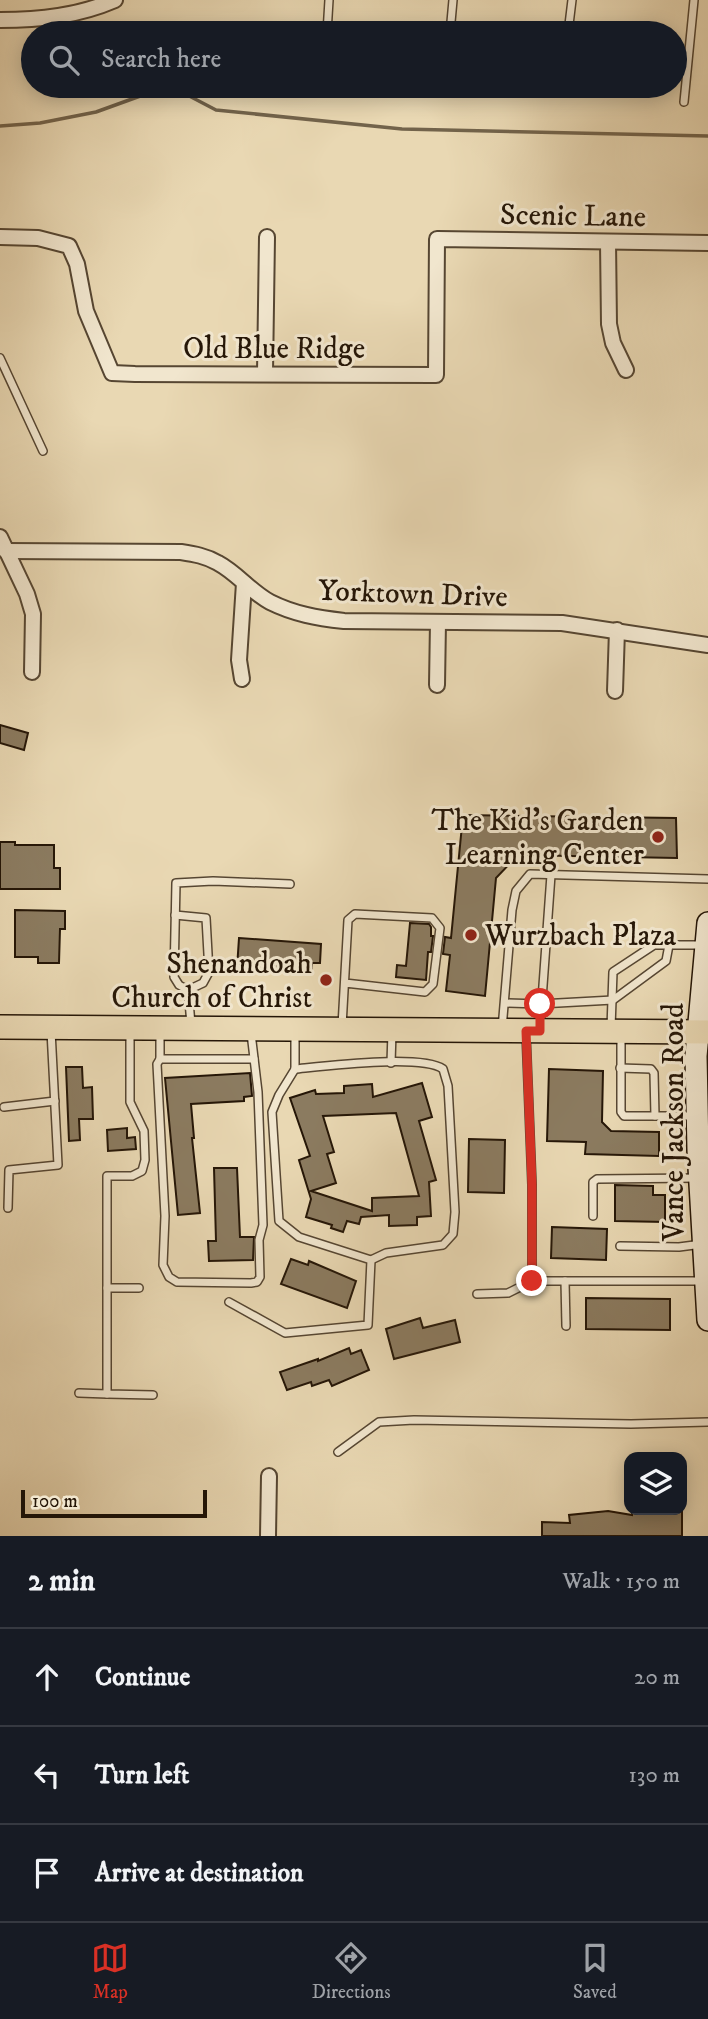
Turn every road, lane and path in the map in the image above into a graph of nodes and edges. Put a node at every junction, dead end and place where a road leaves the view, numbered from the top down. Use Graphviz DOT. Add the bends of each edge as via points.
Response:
graph roads {
  1 [pos="115,0"];
  2 [pos="329,0"];
  3 [pos="453,0"];
  4 [pos="572,0"];
  5 [pos="694,0"];
  6 [pos="0,20"];
  7 [pos="328,21"];
  8 [pos="451,21"];
  9 [pos="569,21"];
  10 [pos="687,71"];
  11 [pos="684,98"];
  12 [pos="684,102"];
  13 [pos="0,237"];
  14 [pos="267,237"];
  15 [pos="608,242"];
  16 [pos="708,243"];
  17 [pos="0,358"];
  18 [pos="625,370"];
  19 [pos="265,373"];
  20 [pos="436,375"];
  21 [pos="43,451"];
  22 [pos="0,537"];
  23 [pos="6,551"];
  24 [pos="244,583"];
  25 [pos="438,622"];
  26 [pos="618,630"];
  27 [pos="708,645"];
  28 [pos="33,672"];
  29 [pos="242,679"];
  30 [pos="437,685"];
  31 [pos="615,691"];
  32 [pos="551,875"];
  33 [pos="708,879"];
  34 [pos="290,884"];
  35 [pos="175,915"];
  36 [pos="708,923"];
  37 [pos="669,945"];
  38 [pos="706,945"];
  39 [pos="345,983"];
  40 [pos="188,990"];
  41 [pos="613,1000"];
  42 [pos="505,1003"];
  43 [pos="540,1004"];
  44 [pos="0,1027"];
  45 [pos="51,1027"];
  46 [pos="130,1028"];
  47 [pos="160,1028"];
  48 [pos="191,1028"];
  49 [pos="250,1029"];
  50 [pos="295,1029"];
  51 [pos="342,1030"];
  52 [pos="392,1030"];
  53 [pos="502,1031"];
  54 [pos="533,1031"];
  55 [pos="616,1032"];
  56 [pos="702,1032"];
  57 [pos="160,1059"];
  58 [pos="254,1059"];
  59 [pos="391,1063"];
  60 [pos="620,1068"];
  61 [pos="295,1069"];
  62 [pos="54,1101"];
  63 [pos="4,1107"];
  64 [pos="655,1116"];
  65 [pos="697,1116"];
  66 [pos="699,1178"];
  67 [pos="8,1208"];
  68 [pos="593,1216"];
  69 [pos="705,1221"];
  70 [pos="703,1244"];
  71 [pos="620,1246"];
  72 [pos="371,1260"];
  73 [pos="532,1281"];
  74 [pos="565,1281"];
  75 [pos="705,1281"];
  76 [pos="107,1288"];
  77 [pos="139,1288"];
  78 [pos="477,1294"];
  79 [pos="229,1302"];
  80 [pos="708,1320"];
  81 [pos="566,1326"];
  82 [pos="79,1392"];
  83 [pos="107,1394"];
  84 [pos="153,1395"];
  85 [pos="708,1422"];
  86 [pos="338,1452"];
  87 [pos="269,1476"];
  88 [pos="268,1536"];
  1 -- 6 [label="street" via="54,17"];
  2 -- 7 [label="lane"];
  3 -- 8 [label="lane"];
  4 -- 9 [label="lane"];
  5 -- 10 [label="lane"];
  11 -- 12 [label="lane"];
  13 -- 19 [label="street, Old Blue Ridge" via="37,238 69,247 86,311 112,373"];
  14 -- 19 [label="street"];
  15 -- 16 [label="street, Scenic Lane"];
  15 -- 18 [label="street" via="609,324"];
  15 -- 20 [label="street, Scenic Lane" via="437,239"];
  17 -- 21 [label="lane"];
  19 -- 20 [label="street, Old Blue Ridge"];
  22 -- 23 [label="street"];
  23 -- 24 [label="street, Yorktown Drive" via="181,552 217,562"];
  23 -- 28 [label="street" via="33,614"];
  24 -- 25 [label="street, Yorktown Drive" via="268,601 308,617"];
  24 -- 29 [label="street"];
  25 -- 26 [label="street, Yorktown Drive" via="562,623"];
  25 -- 30 [label="street"];
  26 -- 27 [label="street, Yorktown Drive"];
  26 -- 31 [label="street"];
  32 -- 33 [label="lane"];
  32 -- 42 [label="lane" via="530,874 516,891"];
  32 -- 43 [label="lane"];
  34 -- 35 [label="lane" via="176,883"];
  35 -- 40 [label="lane" via="174,976"];
  35 -- 40 [label="lane" via="206,918 209,972 203,983"];
  36 -- 38 [label="main road, Vance Jackson Road"];
  37 -- 38 [label="lane"];
  37 -- 41 [label="lane" via="666,961"];
  37 -- 41 [label="lane" via="654,945 614,972"];
  38 -- 56 [label="main road, Vance Jackson Road"];
  39 -- 39 [label="lane" via="348,920 355,914 432,918 440,928 433,984 425,992"];
  39 -- 51 [label="lane"];
  40 -- 48 [label="lane"];
  41 -- 43 [label="lane"];
  41 -- 55 [label="lane"];
  42 -- 43 [label="lane"];
  42 -- 53 [label="lane"];
  43 -- 54 [label="lane"];
  44 -- 45 [label="main road"];
  45 -- 46 [label="main road"];
  45 -- 62 [label="lane"];
  46 -- 47 [label="main road"];
  46 -- 76 [label="lane" via="130,1102 144,1131 145,1160 142,1171 132,1176 107,1176"];
  47 -- 48 [label="main road"];
  47 -- 57 [label="lane"];
  48 -- 49 [label="main road"];
  49 -- 50 [label="main road"];
  49 -- 58 [label="lane"];
  50 -- 51 [label="main road"];
  50 -- 61 [label="lane"];
  51 -- 52 [label="main road"];
  52 -- 53 [label="main road"];
  52 -- 59 [label="lane"];
  53 -- 54 [label="main road"];
  54 -- 55 [label="main road"];
  54 -- 73 [label="lane"];
  55 -- 56 [label="main road"];
  55 -- 60 [label="lane"];
  56 -- 65 [label="main road, Vance Jackson Road"];
  57 -- 58 [label="lane"];
  57 -- 58 [label="lane" via="166,1273 177,1282 251,1283 260,1277 262,1225"];
  59 -- 61 [label="lane"];
  59 -- 72 [label="lane" via="436,1064 443,1069 448,1086 453,1234 443,1245 386,1253"];
  60 -- 64 [label="lane" via="651,1069 654,1073"];
  60 -- 64 [label="lane" via="621,1112 624,1116"];
  61 -- 72 [label="lane" via="272,1112 279,1221 299,1237"];
  62 -- 63 [label="lane"];
  62 -- 67 [label="lane" via="58,1165 9,1170"];
  64 -- 65 [label="lane"];
  65 -- 66 [label="main road, Vance Jackson Road"];
  66 -- 68 [label="lane" via="597,1180 593,1182"];
  66 -- 69 [label="main road, Vance Jackson Road"];
  69 -- 70 [label="main road, Vance Jackson Road"];
  70 -- 71 [label="lane"];
  70 -- 75 [label="main road, Vance Jackson Road"];
  72 -- 79 [label="lane" via="368,1325 285,1333"];
  73 -- 74 [label="lane"];
  73 -- 78 [label="lane" via="508,1293"];
  74 -- 75 [label="lane"];
  74 -- 81 [label="lane"];
  75 -- 80 [label="main road, Vance Jackson Road"];
  76 -- 77 [label="lane"];
  76 -- 83 [label="lane"];
  82 -- 83 [label="lane"];
  83 -- 84 [label="lane"];
  85 -- 86 [label="lane" via="379,1422"];
  87 -- 88 [label="street"];
}
